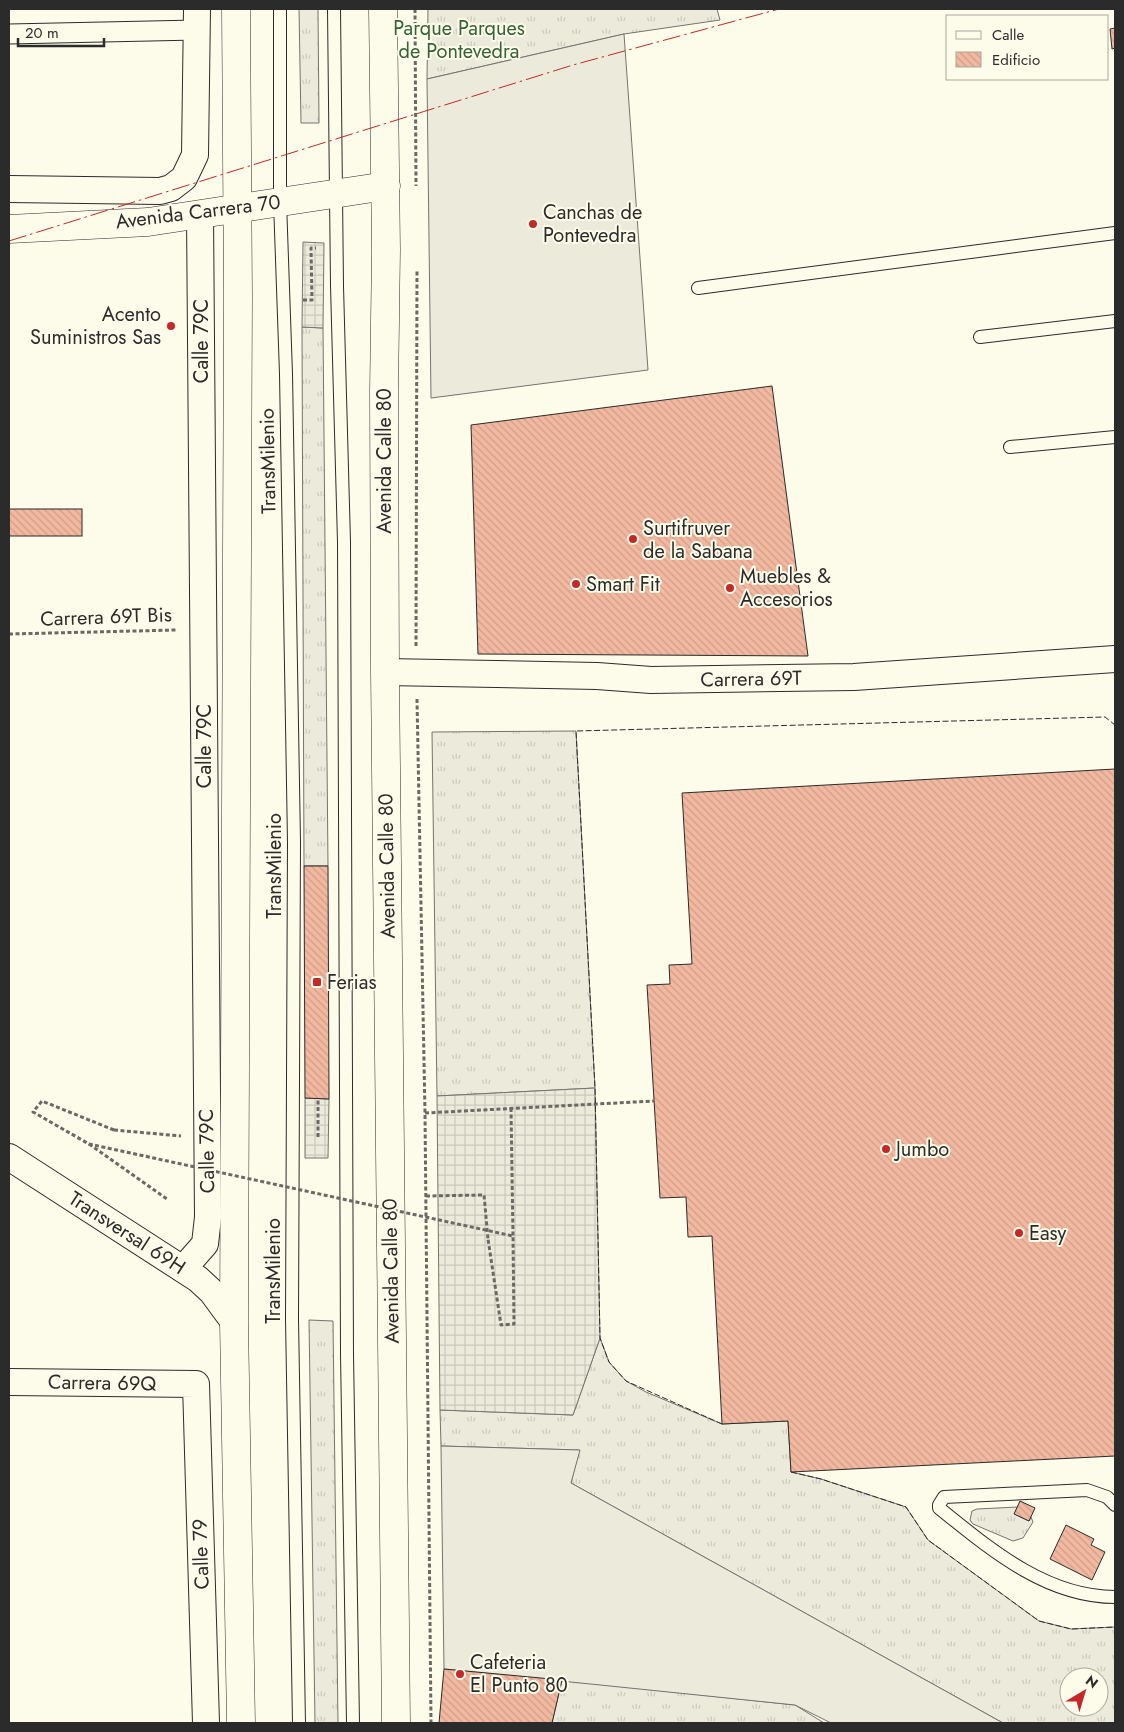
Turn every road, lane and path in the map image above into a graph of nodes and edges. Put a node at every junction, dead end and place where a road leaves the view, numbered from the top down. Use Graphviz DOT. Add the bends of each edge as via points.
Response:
graph roads {
  1 [pos="236,9"];
  2 [pos="280,9"];
  3 [pos="334,9"];
  4 [pos="383,9"];
  5 [pos="415,9"];
  6 [pos="197,19"];
  7 [pos="9,34"];
  8 [pos="386,186"];
  9 [pos="9,189"];
  10 [pos="336,193"];
  11 [pos="416,193"];
  12 [pos="280,202"];
  13 [pos="238,208"];
  14 [pos="200,214"];
  15 [pos="9,230"];
  16 [pos="1115,233"];
  17 [pos="311,248"];
  18 [pos="417,261"];
  19 [pos="698,288"];
  20 [pos="303,300"];
  21 [pos="1115,322"];
  22 [pos="980,337"];
  23 [pos="1115,437"];
  24 [pos="1010,447"];
  25 [pos="203,629"];
  26 [pos="9,634"];
  27 [pos="1115,659"];
  28 [pos="416,671"];
  29 [pos="386,672"];
  30 [pos="318,1099"];
  31 [pos="654,1101"];
  32 [pos="511,1108"];
  33 [pos="426,1113"];
  34 [pos="312,1137"];
  35 [pos="318,1137"];
  36 [pos="206,1138"];
  37 [pos="325,1138"];
  38 [pos="89,1144"];
  39 [pos="9,1157"];
  40 [pos="325,1187"];
  41 [pos="313,1192"];
  42 [pos="325,1196"];
  43 [pos="426,1196"];
  44 [pos="167,1199"];
  45 [pos="313,1201"];
  46 [pos="514,1236"];
  47 [pos="183,1269"];
  48 [pos="234,1322"];
  49 [pos="9,1382"];
  50 [pos="196,1384"];
  51 [pos="1115,1505"];
  52 [pos="1115,1597"];
  53 [pos="206,1723"];
  54 [pos="241,1723"];
  55 [pos="299,1723"];
  56 [pos="353,1723"];
  57 [pos="396,1723"];
  58 [pos="431,1723"];
  1 -- 13 [label="main road"];
  2 -- 12 [label="lane, TransMilenio"];
  3 -- 10 [label="lane"];
  4 -- 8 [label="main road, Avenida Calle 80"];
  5 -- 11 [label="path"];
  6 -- 7 [label="street"];
  6 -- 9 [label="street, Avenida Carrera 70" via="196,155 184,178 171,188 160,191"];
  8 -- 10 [label="main road, Avenida Carrera 70"];
  8 -- 29 [label="main road, Avenida Calle 80"];
  10 -- 12 [label="main road, Avenida Carrera 70"];
  10 -- 56 [label="lane" via="344,542 347,1344"];
  12 -- 13 [label="main road, Avenida Carrera 70"];
  12 -- 55 [label="lane, TransMilenio" via="294,842 292,1319"];
  13 -- 14 [label="main road, Avenida Carrera 70"];
  13 -- 48 [label="main road"];
  14 -- 15 [label="main road, Avenida Carrera 70" via="148,222"];
  14 -- 25 [label="street, Calle 79C"];
  16 -- 19 [label="lane"];
  17 -- 20 [label="path" via="312,300"];
  18 -- 28 [label="path"];
  21 -- 22 [label="lane"];
  23 -- 24 [label="lane"];
  25 -- 26 [label="path, Carrera 69T Bis"];
  25 -- 36 [label="street, Calle 79C"];
  27 -- 28 [label="street, Carrera 69T" via="854,677 651,680"];
  28 -- 29 [label="street, Carrera 69T"];
  28 -- 33 [label="path"];
  29 -- 57 [label="main road, Avenida Calle 80"];
  30 -- 35 [label="path"];
  31 -- 32 [label="path"];
  32 -- 33 [label="path"];
  32 -- 46 [label="path"];
  33 -- 43 [label="path"];
  34 -- 35 [label="path"];
  35 -- 37 [label="path"];
  36 -- 38 [label="path, bridge" via="114,1130 42,1101 33,1112"];
  36 -- 47 [label="street, Calle 79C" via="207,1236 201,1250"];
  38 -- 41 [label="path, bridge"];
  38 -- 44 [label="path"];
  39 -- 47 [label="street, Transversal 69H"];
  40 -- 42 [label="path, bridge"];
  41 -- 45 [label="path"];
  41 -- 46 [label="path, bridge"];
  43 -- 46 [label="path, bridge" via="484,1195 501,1325 514,1324"];
  43 -- 58 [label="path"];
  47 -- 48 [label="street, Transversal 69H" via="212,1292"];
  48 -- 54 [label="main road"];
  49 -- 50 [label="street, Carrera 69Q"];
  50 -- 53 [label="street, Calle 79"];
  51 -- 52 [label="lane" via="1107,1497 1086,1490 944,1497 939,1505 1016,1567 1079,1592"];
}
